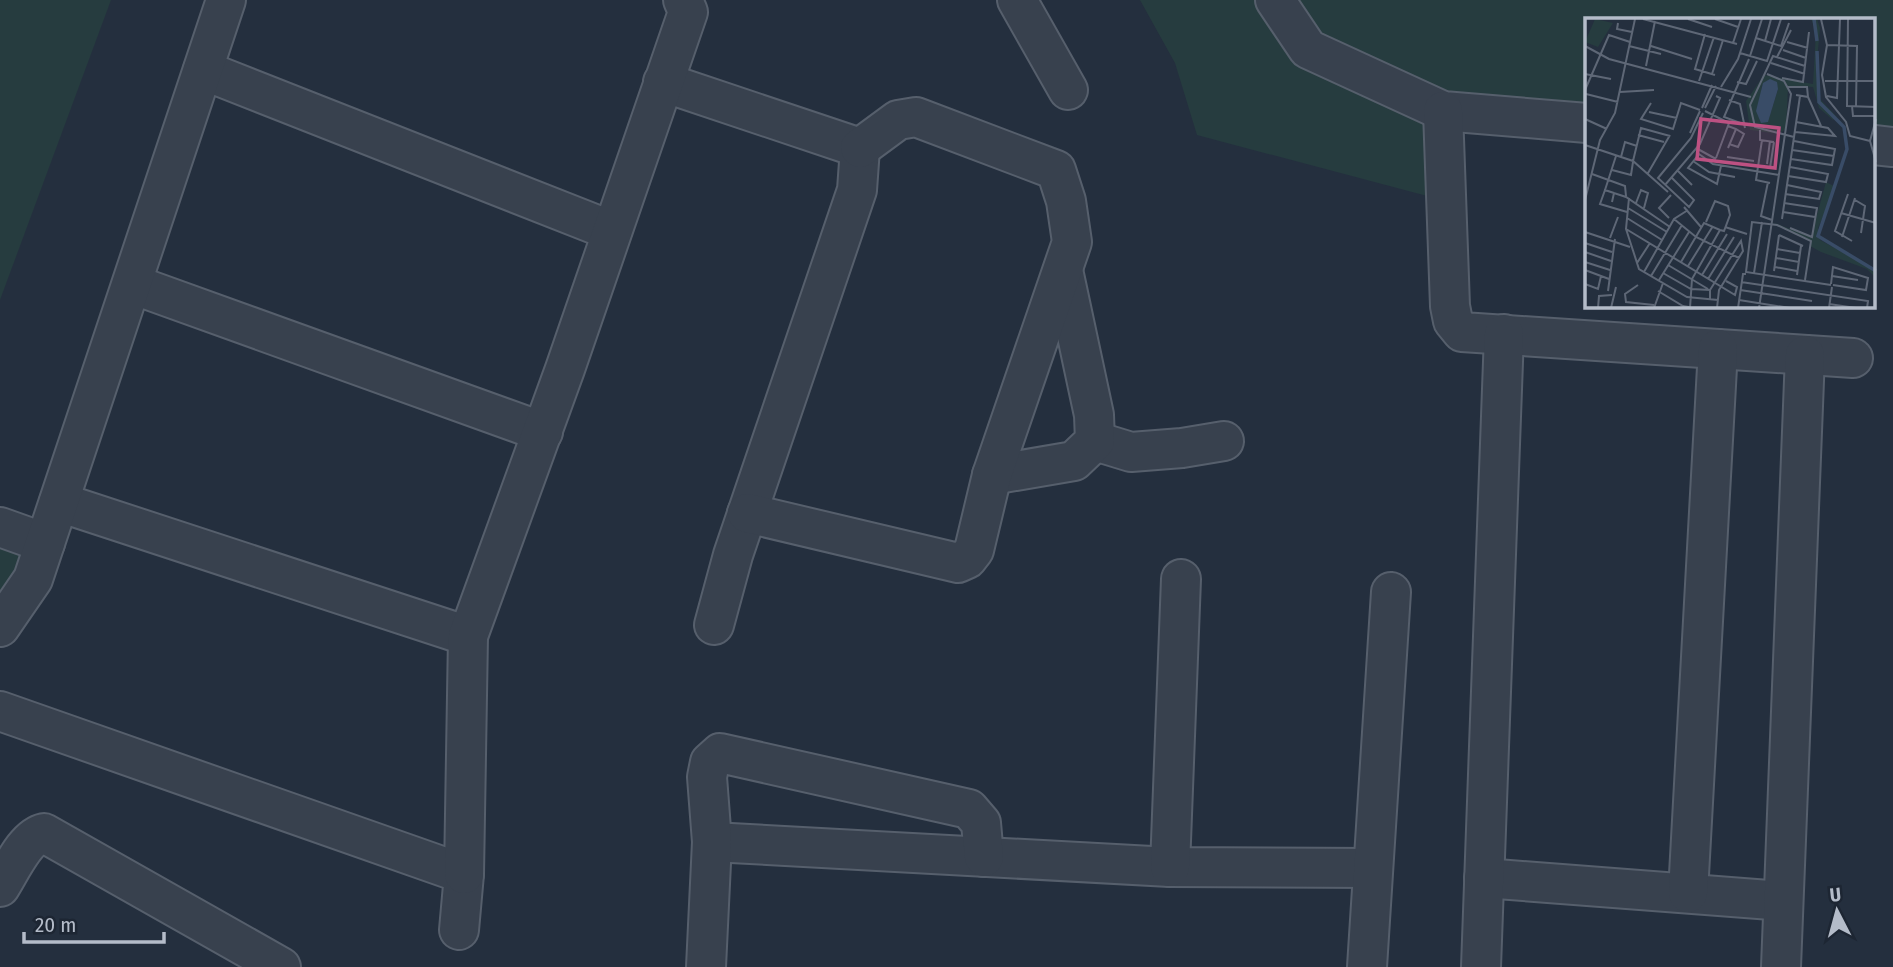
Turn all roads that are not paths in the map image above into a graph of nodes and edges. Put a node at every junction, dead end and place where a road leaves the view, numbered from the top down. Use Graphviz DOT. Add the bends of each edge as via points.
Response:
graph roads {
  1 [pos="226,0"];
  2 [pos="682,0"];
  3 [pos="1017,0"];
  4 [pos="1275,0"];
  5 [pos="203,69"];
  6 [pos="663,82"];
  7 [pos="1068,90"];
  8 [pos="1443,111"];
  9 [pos="1585,122"];
  10 [pos="860,148"];
  11 [pos="612,231"];
  12 [pos="1063,270"];
  13 [pos="132,284"];
  14 [pos="1504,334"];
  15 [pos="1718,349"];
  16 [pos="1805,355"];
  17 [pos="1853,358"];
  18 [pos="543,432"];
  19 [pos="1095,441"];
  20 [pos="1224,441"];
  21 [pos="992,475"];
  22 [pos="58,502"];
  23 [pos="747,513"];
  24 [pos="0,527"];
  25 [pos="45,543"];
  26 [pos="1181,579"];
  27 [pos="1391,592"];
  28 [pos="714,625"];
  29 [pos="0,627"];
  30 [pos="468,636"];
  31 [pos="0,711"];
  32 [pos="712,842"];
  33 [pos="984,857"];
  34 [pos="1170,867"];
  35 [pos="1372,869"];
  36 [pos="464,874"];
  37 [pos="1484,878"];
  38 [pos="0,887"];
  39 [pos="1688,893"];
  40 [pos="1783,901"];
  41 [pos="459,930"];
  42 [pos="281,967"];
  43 [pos="706,967"];
  44 [pos="1367,967"];
  45 [pos="1481,967"];
  46 [pos="1781,967"];
  1 -- 5 [label="street"];
  2 -- 6 [label="street" via="688,12"];
  3 -- 7 [label="street"];
  4 -- 8 [label="street" via="1308,50"];
  5 -- 11 [label="street"];
  5 -- 13 [label="street"];
  6 -- 10 [label="street"];
  6 -- 11 [label="street"];
  8 -- 9 [label="street"];
  8 -- 14 [label="street" via="1453,321 1462,332"];
  10 -- 12 [label="street" via="898,120 916,117 1056,170 1072,242"];
  10 -- 23 [label="street" via="857,190"];
  11 -- 18 [label="street"];
  12 -- 19 [label="street" via="1094,415"];
  12 -- 21 [label="street"];
  13 -- 18 [label="street"];
  13 -- 22 [label="street"];
  14 -- 15 [label="street"];
  14 -- 37 [label="street"];
  15 -- 16 [label="street"];
  15 -- 39 [label="street"];
  16 -- 17 [label="street"];
  16 -- 40 [label="street"];
  18 -- 30 [label="street"];
  19 -- 20 [label="street" via="1131,452"];
  19 -- 21 [label="street" via="1074,461"];
  21 -- 23 [label="street" via="974,550 958,563"];
  22 -- 25 [label="street"];
  22 -- 30 [label="street"];
  23 -- 28 [label="street"];
  24 -- 25 [label="street"];
  25 -- 29 [label="street" via="33,579"];
  26 -- 34 [label="street"];
  27 -- 35 [label="street"];
  30 -- 36 [label="street"];
  31 -- 36 [label="street"];
  32 -- 33 [label="street"];
  32 -- 33 [label="street" via="707,777 710,762 720,753 969,809 981,823"];
  32 -- 43 [label="street"];
  33 -- 34 [label="street"];
  34 -- 35 [label="street"];
  35 -- 44 [label="street"];
  36 -- 41 [label="street"];
  37 -- 39 [label="street"];
  37 -- 45 [label="street"];
  38 -- 42 [label="street" via="29,841 44,833"];
  39 -- 40 [label="street"];
  40 -- 46 [label="street"];
}
